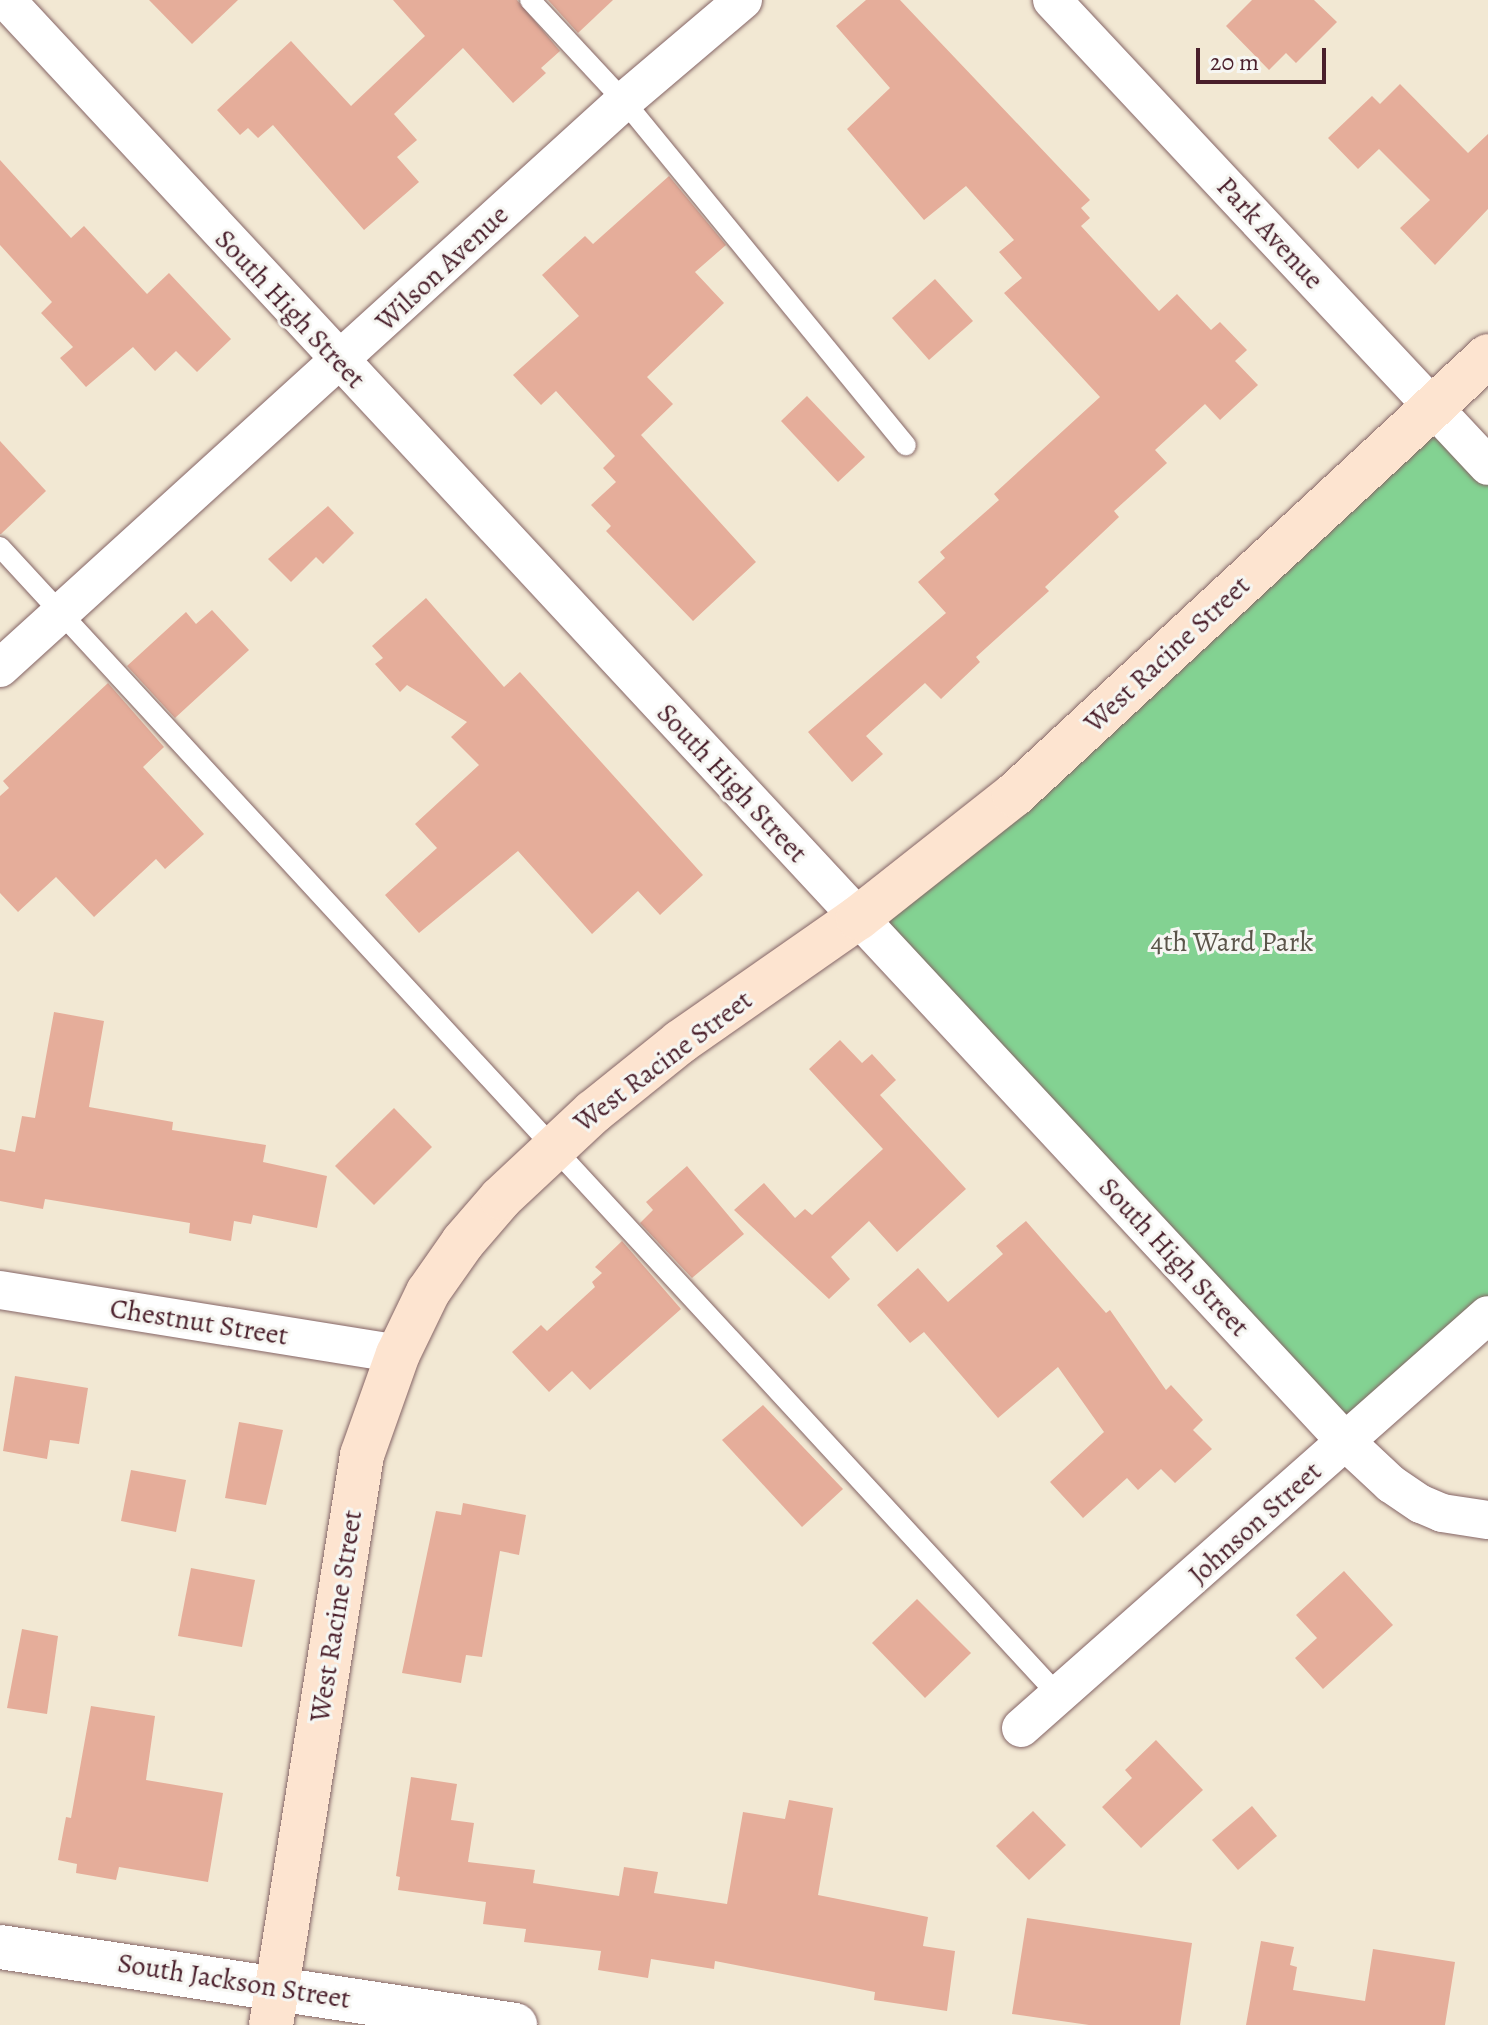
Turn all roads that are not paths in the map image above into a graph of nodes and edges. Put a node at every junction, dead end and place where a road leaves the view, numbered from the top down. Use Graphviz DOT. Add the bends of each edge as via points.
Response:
graph roads {
  1 [pos="6,0"];
  2 [pos="530,0"];
  3 [pos="743,0"];
  4 [pos="1052,0"];
  5 [pos="624,101"];
  6 [pos="1488,356"];
  7 [pos="339,363"];
  8 [pos="1433,407"];
  9 [pos="906,445"];
  10 [pos="1488,466"];
  11 [pos="0,547"];
  12 [pos="63,613"];
  13 [pos="0,668"];
  14 [pos="858,918"];
  15 [pos="556,1145"];
  16 [pos="0,1290"];
  17 [pos="1488,1315"];
  18 [pos="398,1354"];
  19 [pos="1346,1442"];
  20 [pos="1488,1520"];
  21 [pos="1060,1697"];
  22 [pos="1021,1728"];
  23 [pos="0,1947"];
  24 [pos="274,2006"];
  25 [pos="515,2025"];
  1 -- 7 [label="street, South High Street"];
  2 -- 5 [label="lane"];
  3 -- 5 [label="street, Wilson Avenue"];
  4 -- 8 [label="street, Park Avenue"];
  5 -- 7 [label="street, Wilson Avenue"];
  5 -- 9 [label="lane"];
  6 -- 8 [label="main road, West Racine Street"];
  7 -- 12 [label="street, Wilson Avenue"];
  7 -- 14 [label="street, South High Street"];
  8 -- 10 [label="street, Park Avenue"];
  8 -- 14 [label="main road, West Racine Street" via="1014,795"];
  11 -- 12 [label="lane"];
  12 -- 13 [label="street, Wilson Avenue"];
  12 -- 15 [label="lane"];
  14 -- 15 [label="main road, West Racine Street" via="680,1042"];
  14 -- 19 [label="street, South High Street"];
  15 -- 18 [label="main road, West Racine Street" via="463,1242 428,1292"];
  15 -- 21 [label="lane"];
  16 -- 18 [label="street, Chestnut Street"];
  17 -- 19 [label="street, Johnson Street"];
  18 -- 24 [label="main road, West Racine Street" via="362,1455"];
  19 -- 20 [label="street, South High Street" via="1421,1504"];
  19 -- 21 [label="street, Johnson Street"];
  21 -- 22 [label="street, Johnson Street"];
  23 -- 24 [label="street, South Jackson Street"];
  24 -- 25 [label="street, South Jackson Street"];
}
